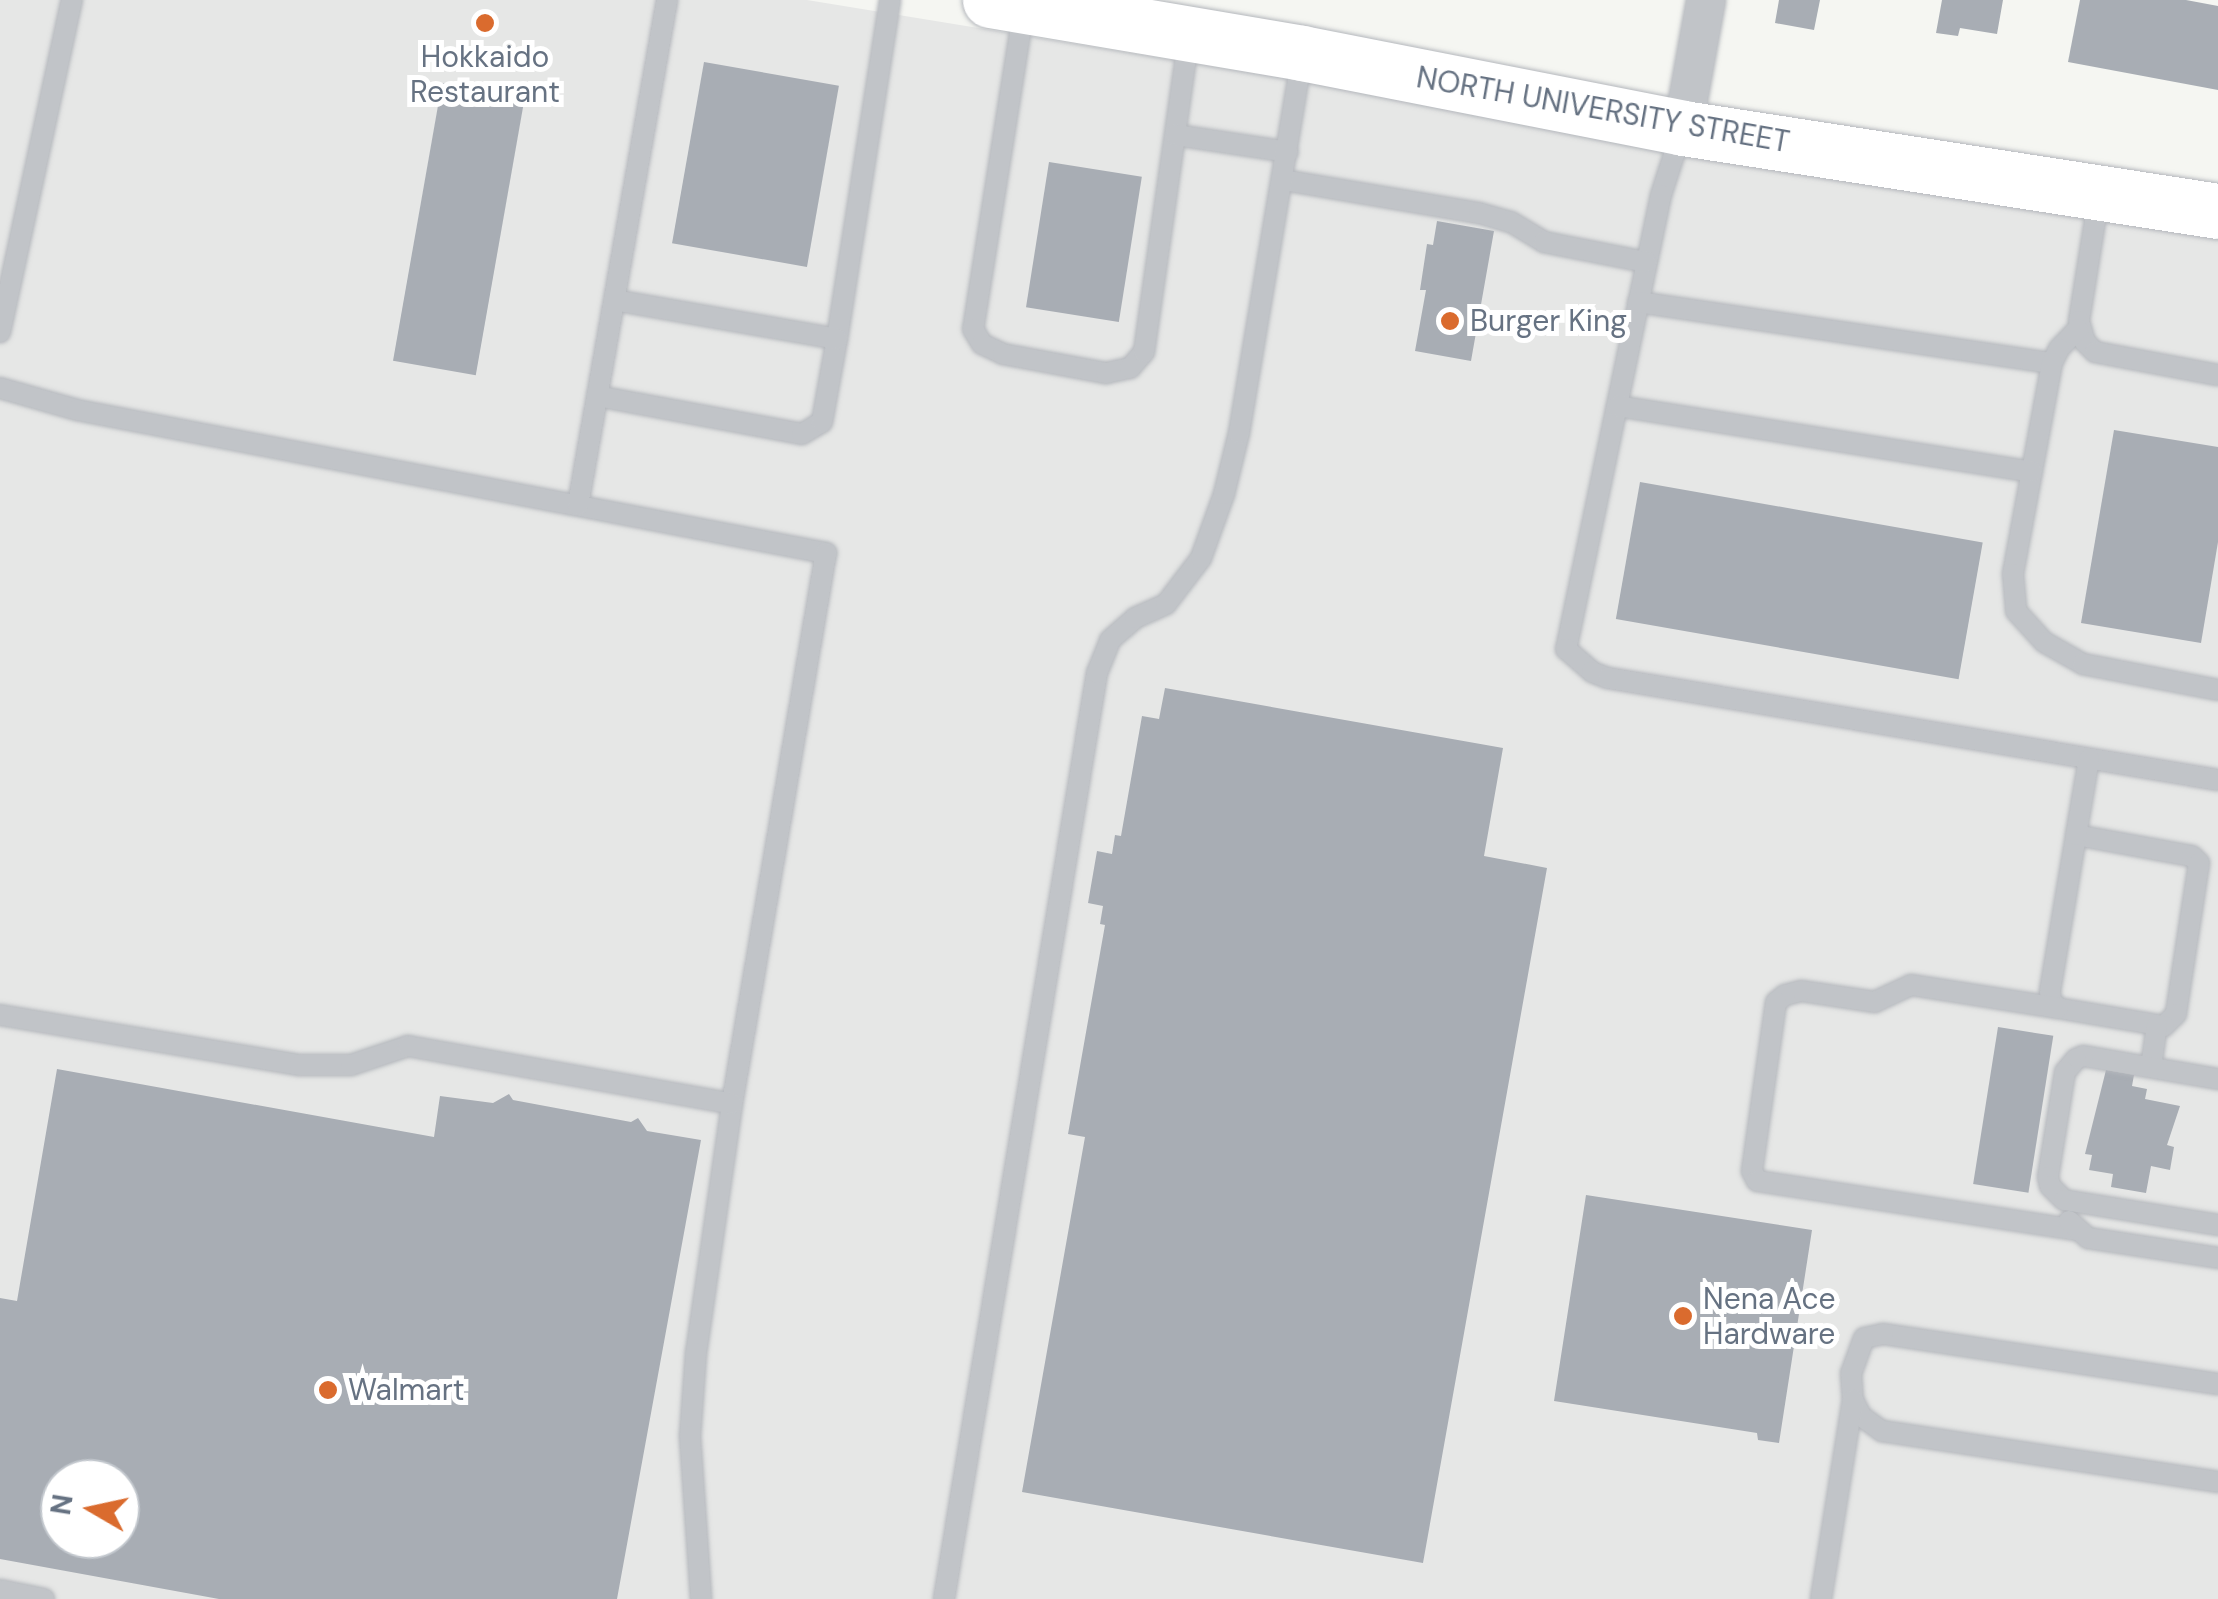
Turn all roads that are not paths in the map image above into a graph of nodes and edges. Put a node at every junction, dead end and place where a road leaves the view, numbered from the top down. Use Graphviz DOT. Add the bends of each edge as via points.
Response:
graph roads {
  1 [pos="72,0"];
  2 [pos="667,0"];
  3 [pos="890,0"];
  4 [pos="1706,0"];
  5 [pos="1007,3"];
  6 [pos="1190,34"];
  7 [pos="1302,53"];
  8 [pos="1683,128"];
  9 [pos="1176,135"];
  10 [pos="1288,152"];
  11 [pos="1283,180"];
  12 [pos="2099,193"];
  13 [pos="2218,211"];
  14 [pos="1646,262"];
  15 [pos="614,300"];
  16 [pos="1638,302"];
  17 [pos="2078,329"];
  18 [pos="0,332"];
  19 [pos="838,339"];
  20 [pos="2052,364"];
  21 [pos="2218,374"];
  22 [pos="0,388"];
  23 [pos="597,396"];
  24 [pos="1617,406"];
  25 [pos="2032,472"];
  26 [pos="578,505"];
  27 [pos="2218,690"];
  28 [pos="2089,759"];
  29 [pos="2218,780"];
  30 [pos="2076,835"];
  31 [pos="2208,865"];
  32 [pos="2058,1008"];
  33 [pos="0,1015"];
  34 [pos="2157,1025"];
  35 [pos="2151,1067"];
  36 [pos="2218,1079"];
  37 [pos="732,1104"];
  38 [pos="2064,1200"];
  39 [pos="2218,1225"];
  40 [pos="2077,1230"];
  41 [pos="2218,1258"];
  42 [pos="2218,1384"];
  43 [pos="1853,1400"];
  44 [pos="2218,1482"];
  45 [pos="0,1590"];
  46 [pos="44,1599"];
  47 [pos="701,1599"];
  48 [pos="944,1599"];
  49 [pos="1821,1599"];
  1 -- 18 [label="lane"];
  2 -- 15 [label="lane"];
  3 -- 19 [label="lane"];
  4 -- 8 [label="street"];
  5 -- 6 [label="main road, NORTH UNIVERSITY STREET"];
  5 -- 9 [label="lane" via="973,330 982,344 1002,354 1106,374 1130,368 1144,352"];
  6 -- 7 [label="main road, NORTH UNIVERSITY STREET"];
  6 -- 9 [label="lane"];
  7 -- 8 [label="main road, NORTH UNIVERSITY STREET"];
  7 -- 10 [label="lane"];
  8 -- 12 [label="main road, NORTH UNIVERSITY STREET"];
  8 -- 14 [label="lane"];
  9 -- 10 [label="lane"];
  10 -- 11 [label="lane"];
  11 -- 14 [label="lane" via="1478,213 1511,222 1544,242"];
  11 -- 48 [label="lane" via="1238,432 1200,558 1166,604 1110,640 1097,673"];
  12 -- 13 [label="main road, NORTH UNIVERSITY STREET"];
  12 -- 17 [label="lane"];
  14 -- 16 [label="lane"];
  15 -- 19 [label="lane"];
  15 -- 23 [label="lane"];
  16 -- 20 [label="lane"];
  16 -- 24 [label="lane"];
  17 -- 20 [label="lane"];
  17 -- 21 [label="lane" via="2095,352"];
  19 -- 23 [label="lane" via="822,422 802,434"];
  20 -- 25 [label="lane"];
  22 -- 26 [label="lane" via="77,410"];
  23 -- 26 [label="lane"];
  24 -- 25 [label="lane"];
  24 -- 28 [label="lane" via="1566,649 1592,672"];
  25 -- 27 [label="lane" via="2013,574 2016,611 2024,624 2083,664"];
  26 -- 37 [label="lane" via="826,552"];
  28 -- 29 [label="lane"];
  28 -- 30 [label="lane"];
  30 -- 31 [label="lane" via="2192,856"];
  30 -- 32 [label="lane" via="2050,991"];
  31 -- 34 [label="lane" via="2176,1014"];
  32 -- 34 [label="lane"];
  32 -- 40 [label="lane" via="1911,985 1875,1002 1785,994 1776,1002 1752,1171 1757,1180"];
  33 -- 37 [label="lane" via="300,1065 351,1065 408,1046"];
  34 -- 35 [label="lane"];
  35 -- 36 [label="lane"];
  35 -- 38 [label="lane" via="2084,1056 2064,1072 2048,1177"];
  37 -- 47 [label="lane" via="690,1436"];
  38 -- 39 [label="lane"];
  38 -- 40 [label="lane"];
  40 -- 41 [label="lane" via="2088,1238"];
  42 -- 43 [label="lane" via="1872,1334 1853,1358"];
  43 -- 44 [label="lane" via="1869,1426 1882,1432"];
  43 -- 49 [label="lane"];
  45 -- 46 [label="lane"];
}
